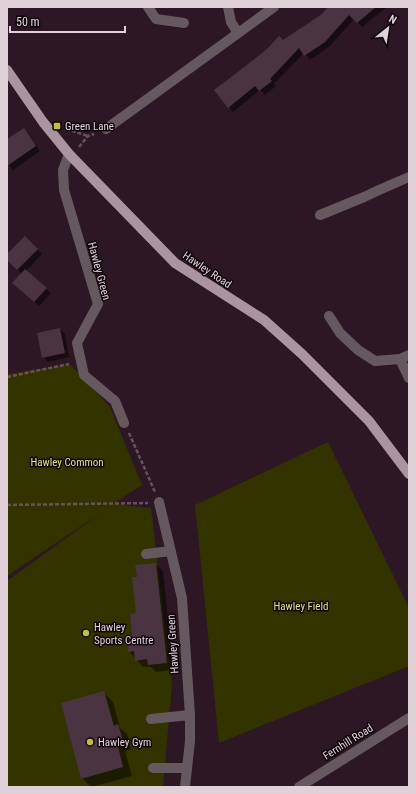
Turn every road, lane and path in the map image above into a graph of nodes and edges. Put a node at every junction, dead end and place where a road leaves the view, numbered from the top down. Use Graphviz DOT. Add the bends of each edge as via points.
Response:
graph roads {
  1 [pos="148,7"];
  2 [pos="228,7"];
  3 [pos="274,7"];
  4 [pos="184,23"];
  5 [pos="238,33"];
  6 [pos="7,70"];
  7 [pos="62,128"];
  8 [pos="106,129"];
  9 [pos="88,136"];
  10 [pos="80,146"];
  11 [pos="69,154"];
  12 [pos="409,177"];
  13 [pos="320,215"];
  14 [pos="329,316"];
  15 [pos="404,357"];
  16 [pos="80,358"];
  17 [pos="7,377"];
  18 [pos="409,378"];
  19 [pos="124,423"];
  20 [pos="409,474"];
  21 [pos="160,502"];
  22 [pos="7,505"];
  23 [pos="171,551"];
  24 [pos="146,554"];
  25 [pos="190,715"];
  26 [pos="409,718"];
  27 [pos="151,719"];
  28 [pos="153,768"];
  29 [pos="187,768"];
  30 [pos="185,787"];
  31 [pos="299,787"];
  1 -- 4 [label="street" via="156,19"];
  2 -- 5 [label="street" via="231,22"];
  3 -- 5 [label="street"];
  5 -- 8 [label="street"];
  6 -- 11 [label="main road, Hawley Road"];
  7 -- 9 [label="path"];
  8 -- 9 [label="path"];
  9 -- 10 [label="path"];
  11 -- 16 [label="street, Hawley Green" via="63,170 64,190 98,304 77,343"];
  11 -- 20 [label="main road, Hawley Road" via="175,263 264,320 302,354 369,421"];
  12 -- 13 [label="street"];
  14 -- 15 [label="street" via="340,333 375,362"];
  15 -- 18 [label="street"];
  16 -- 17 [label="path" via="70,364"];
  16 -- 19 [label="street, Hawley Green" via="84,375 115,401"];
  19 -- 21 [label="path"];
  21 -- 22 [label="path"];
  21 -- 23 [label="street, Hawley Green"];
  23 -- 24 [label="street"];
  23 -- 25 [label="street, Hawley Green" via="182,598"];
  25 -- 27 [label="street"];
  25 -- 29 [label="street, Hawley Green"];
  26 -- 31 [label="street, Fernhill Road"];
  28 -- 29 [label="street"];
  29 -- 30 [label="street, Hawley Green"];
}
